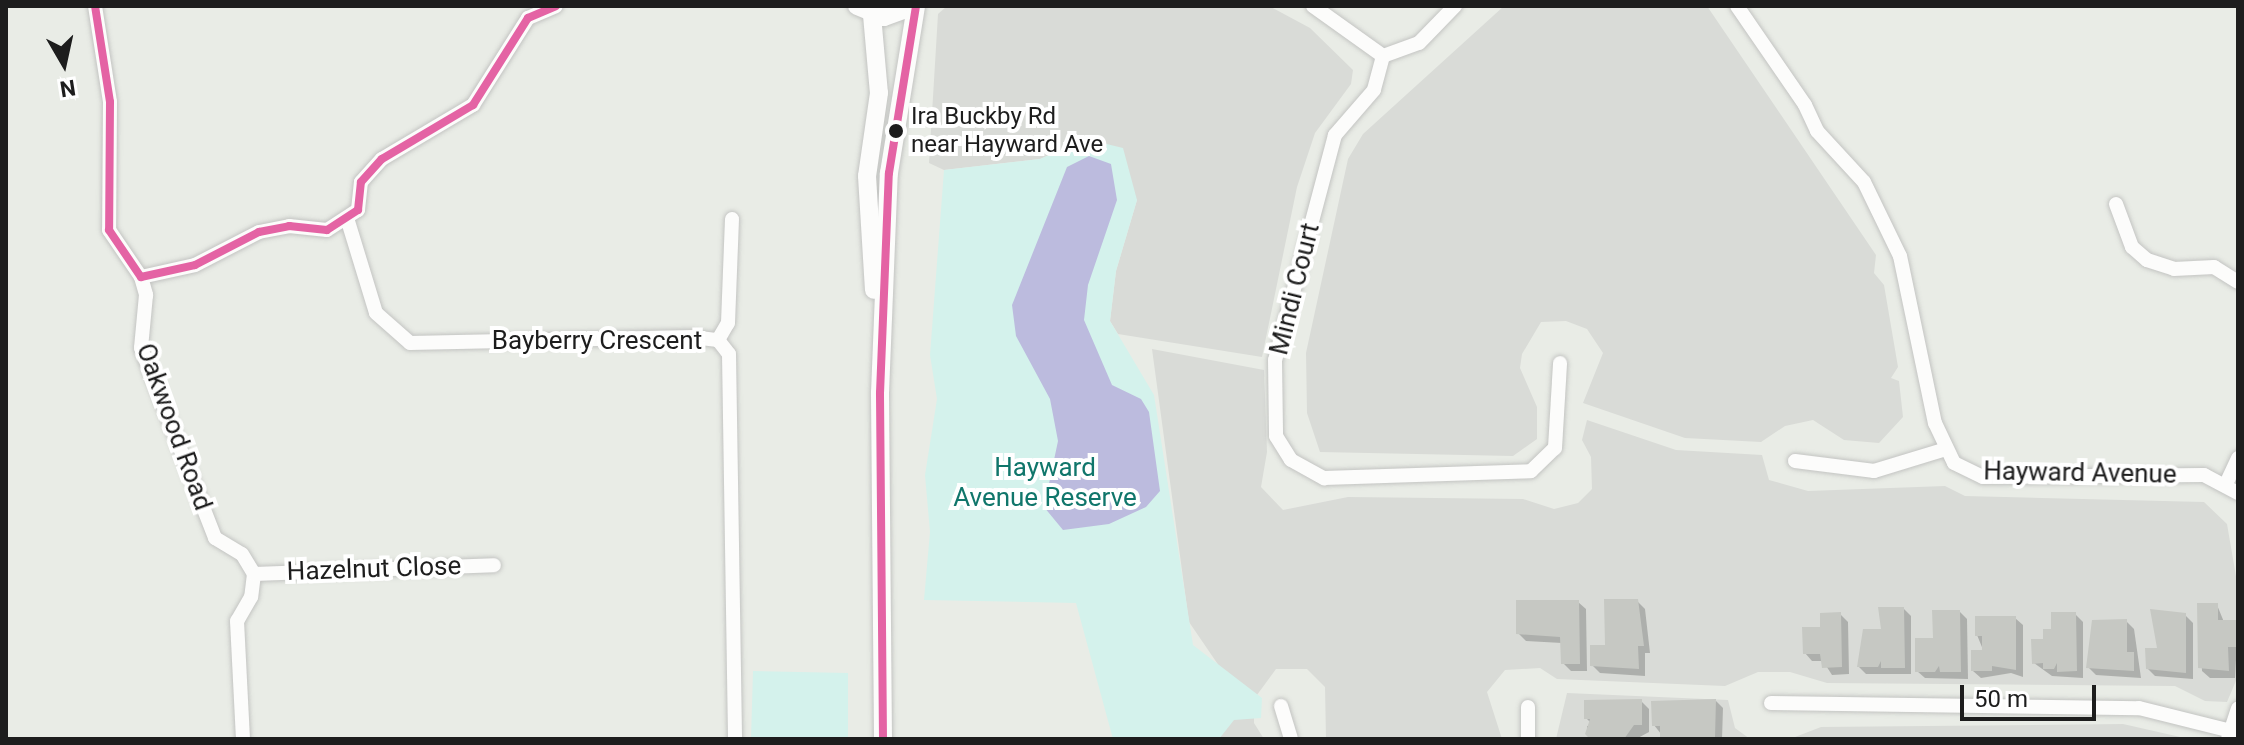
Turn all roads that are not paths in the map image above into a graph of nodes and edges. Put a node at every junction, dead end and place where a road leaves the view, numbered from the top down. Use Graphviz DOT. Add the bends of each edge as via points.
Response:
graph roads {
  1 [pos="95,6"];
  2 [pos="556,6"];
  3 [pos="915,6"];
  4 [pos="1313,6"];
  5 [pos="1455,6"];
  6 [pos="1737,6"];
  7 [pos="864,11"];
  8 [pos="527,12"];
  9 [pos="1383,56"];
  10 [pos="2116,204"];
  11 [pos="347,218"];
  12 [pos="732,219"];
  13 [pos="141,277"];
  14 [pos="2238,282"];
  15 [pos="718,340"];
  16 [pos="1560,363"];
  17 [pos="880,393"];
  18 [pos="1946,449"];
  19 [pos="2238,458"];
  20 [pos="1795,461"];
  21 [pos="2232,489"];
  22 [pos="494,565"];
  23 [pos="254,574"];
  24 [pos="1771,703"];
  25 [pos="1281,706"];
  26 [pos="1528,707"];
  27 [pos="2238,709"];
  28 [pos="2230,735"];
  29 [pos="243,739"];
  30 [pos="735,739"];
  31 [pos="883,739"];
  32 [pos="1291,739"];
  33 [pos="1528,739"];
  1 -- 13 [label="street, Oakwood Road" via="110,102 109,230"];
  2 -- 8 [label="street"];
  3 -- 7 [label="street" via="896,16"];
  3 -- 17 [label="street" via="889,173"];
  4 -- 9 [label="street"];
  5 -- 9 [label="street" via="1419,43"];
  6 -- 18 [label="street, Hayward Avenue" via="1817,131 1864,182 1900,256 1935,423"];
  7 -- 17 [label="street" via="879,93 867,176"];
  8 -- 11 [label="street" via="473,105 382,159 361,182 358,210"];
  9 -- 16 [label="street, Mindi Court" via="1374,90 1335,135 1275,360 1276,436 1291,460 1324,478 1531,471 1555,448"];
  10 -- 14 [label="street" via="2132,247 2147,260 2174,269 2214,267"];
  11 -- 13 [label="street" via="327,230 289,226 259,232 195,265"];
  11 -- 15 [label="street, Bayberry Crescent" via="376,313 410,343"];
  12 -- 15 [label="street" via="728,323"];
  13 -- 23 [label="street, Oakwood Road" via="146,295 141,348 215,538 242,554"];
  15 -- 30 [label="street, Bayberry Crescent" via="729,354"];
  17 -- 31 [label="street"];
  18 -- 20 [label="street" via="1874,471"];
  18 -- 21 [label="street, Hayward Avenue" via="1954,463 1983,477 2204,475"];
  19 -- 21 [label="street"];
  22 -- 23 [label="street, Hazelnut Close"];
  23 -- 29 [label="street" via="251,597 237,621"];
  24 -- 28 [label="street" via="2139,708"];
  25 -- 32 [label="street"];
  26 -- 33 [label="street"];
  27 -- 28 [label="street"];
}
